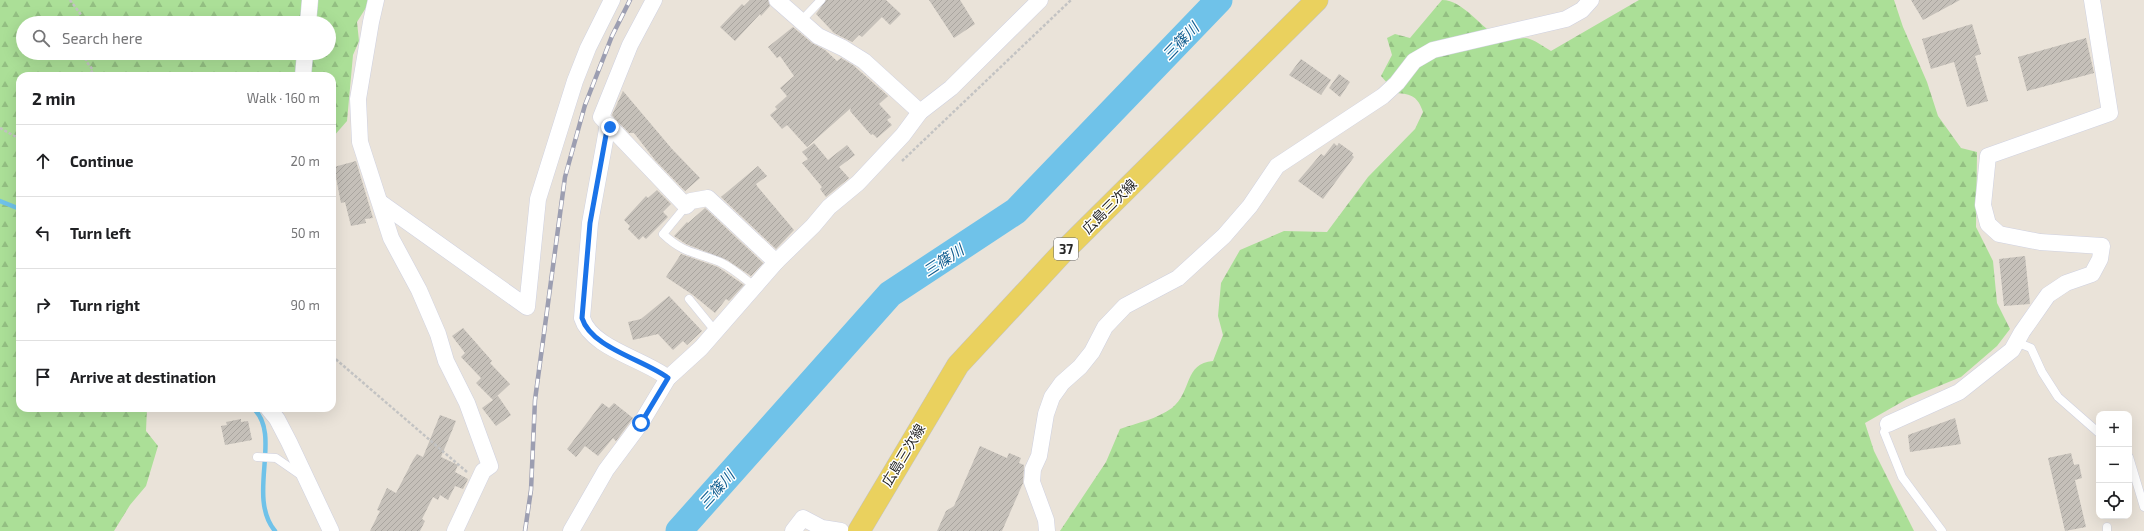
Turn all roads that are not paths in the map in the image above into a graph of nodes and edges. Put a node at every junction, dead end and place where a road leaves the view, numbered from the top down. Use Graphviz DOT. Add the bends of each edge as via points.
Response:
graph roads {
  1 [pos="310,0"];
  2 [pos="376,0"];
  3 [pos="612,0"];
  4 [pos="654,0"];
  5 [pos="777,0"];
  6 [pos="821,0"];
  7 [pos="1040,0"];
  8 [pos="1316,0"];
  9 [pos="1591,0"];
  10 [pos="2092,0"];
  11 [pos="309,16"];
  12 [pos="802,20"];
  13 [pos="304,60"];
  14 [pos="303,72"];
  15 [pos="920,112"];
  16 [pos="608,124"];
  17 [pos="381,203"];
  18 [pos="686,206"];
  19 [pos="776,262"];
  20 [pos="755,287"];
  21 [pos="689,299"];
  22 [pos="716,332"];
  23 [pos="2016,342"];
  24 [pos="668,378"];
  25 [pos="271,412"];
  26 [pos="1888,424"];
  27 [pos="2096,430"];
  28 [pos="258,457"];
  29 [pos="2132,466"];
  30 [pos="306,478"];
  31 [pos="2144,507"];
  32 [pos="331,531"];
  33 [pos="455,531"];
  34 [pos="571,531"];
  35 [pos="793,531"];
  36 [pos="841,531"];
  37 [pos="859,531"];
  38 [pos="1047,531"];
  39 [pos="1942,531"];
  1 -- 11 [label="street"];
  2 -- 17 [label="street" via="358,99 358,121 365,162"];
  3 -- 17 [label="street" via="575,81 538,199 527,307"];
  4 -- 16 [label="street" via="630,45 601,117"];
  5 -- 12 [label="street"];
  6 -- 12 [label="lane"];
  7 -- 15 [label="street" via="951,88"];
  8 -- 37 [label="main road, 広島三次線 / 37" via="1063,252 958,365"];
  9 -- 38 [label="street" via="1582,10 1566,19 1444,47 1423,55 1414,61 1383,96 1278,166 1239,219 1178,278 1125,306 1105,327 1092,352 1080,367 1062,383 1052,397 1046,414 1032,482 1046,520"];
  10 -- 23 [label="street" via="2110,113 1988,156 1983,205 1988,224 1999,234 2040,242 2102,246 2100,259 2092,274 2066,283 2048,295"];
  12 -- 15 [label="street" via="818,36 864,61"];
  13 -- 14 [label="street"];
  15 -- 19 [label="street" via="903,135 858,183 829,207"];
  16 -- 18 [label="street"];
  16 -- 24 [label="street" via="590,223 582,318 584,326 594,336 610,347 658,370"];
  17 -- 33 [label="street" via="391,238 419,290 438,334 446,361 467,403 490,466 483,471"];
  18 -- 19 [label="street" via="691,201 708,198"];
  18 -- 20 [label="lane" via="663,234 684,251 731,268"];
  19 -- 20 [label="street"];
  20 -- 22 [label="street"];
  21 -- 22 [label="lane"];
  22 -- 24 [label="street"];
  23 -- 26 [label="street" via="2012,350 1959,392"];
  23 -- 27 [label="lane" via="2031,348 2058,397"];
  24 -- 34 [label="street" via="641,423 606,470"];
  25 -- 30 [label="street" via="290,442"];
  26 -- 39 [label="lane" via="1884,432 1902,477"];
  28 -- 30 [label="lane" via="271,457 283,462"];
  29 -- 31 [label="lane"];
  30 -- 32 [label="street"];
  35 -- 36 [label="street" via="803,518 822,528"];
}
